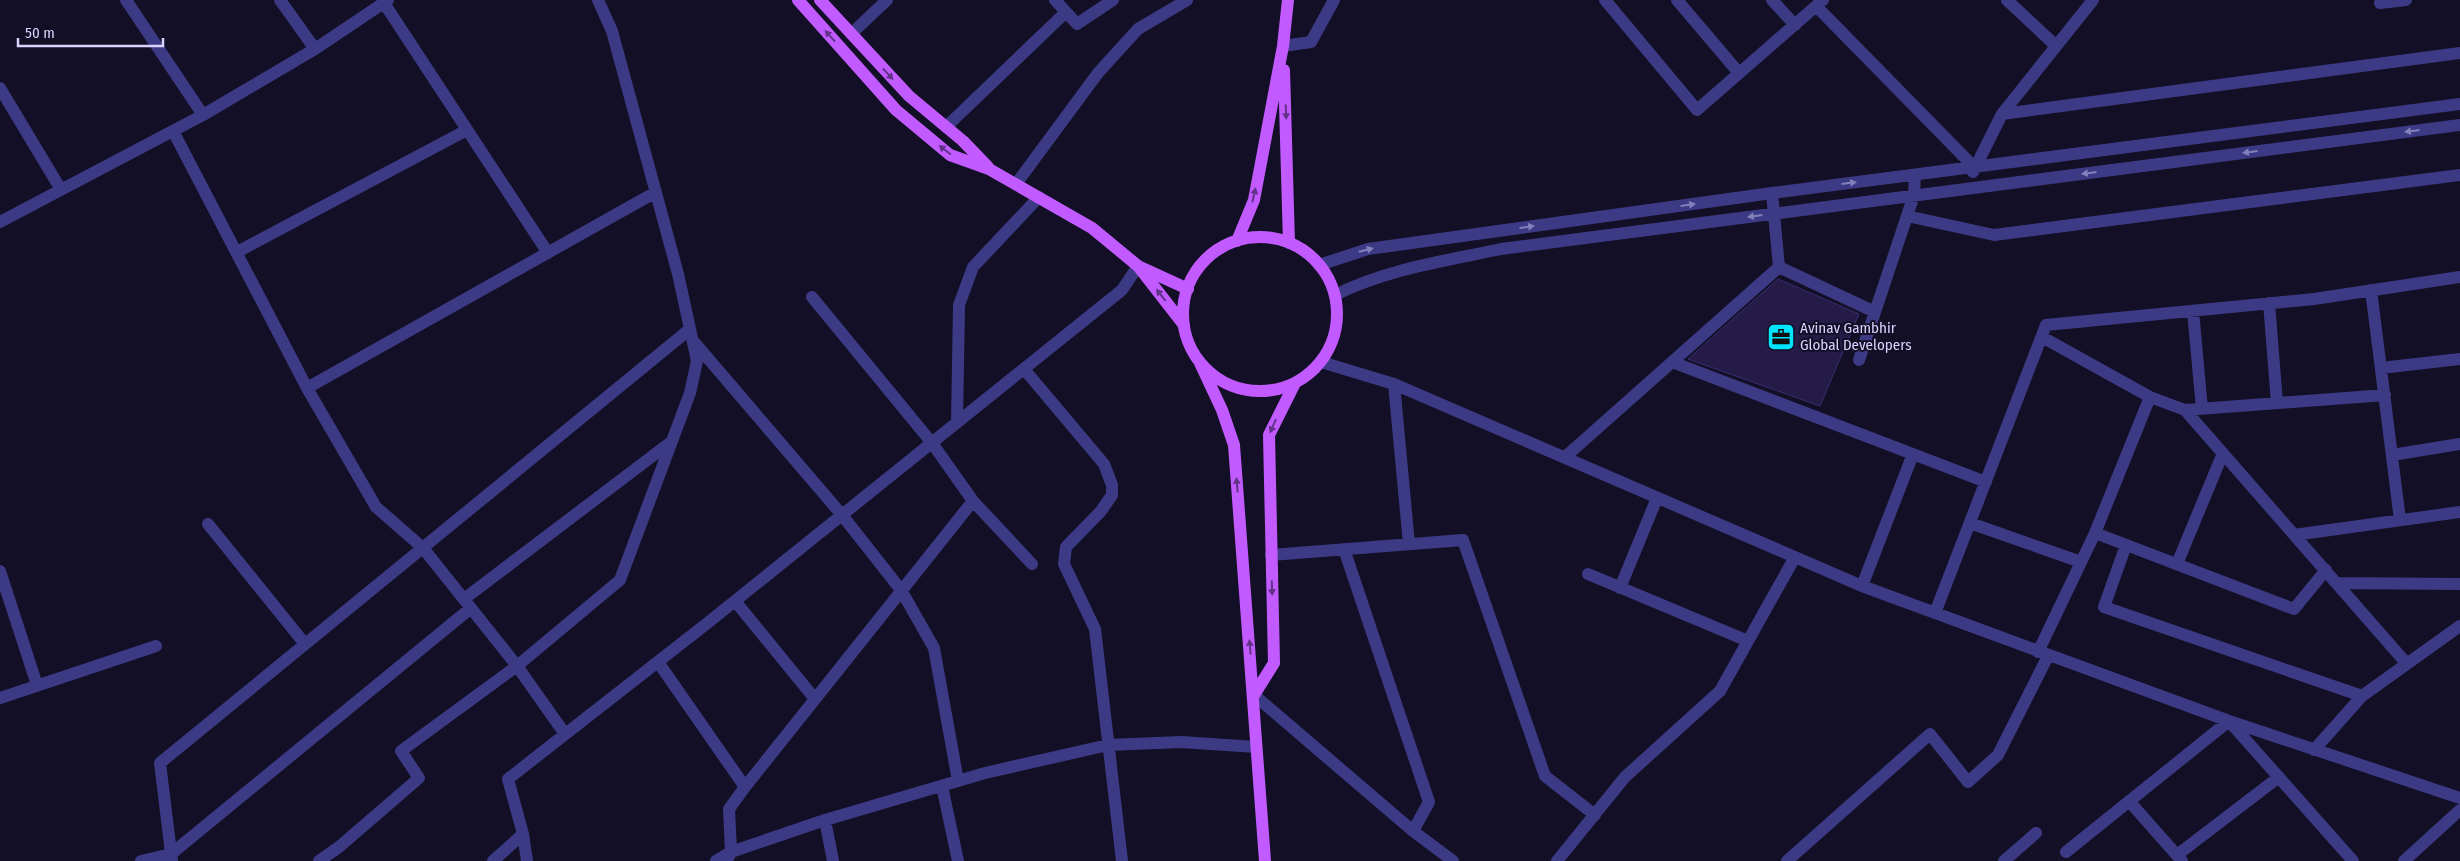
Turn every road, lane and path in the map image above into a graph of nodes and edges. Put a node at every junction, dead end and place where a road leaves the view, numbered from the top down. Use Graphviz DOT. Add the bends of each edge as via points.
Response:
graph roads {
  1 [pos="126,0"];
  2 [pos="280,0"];
  3 [pos="598,0"];
  4 [pos="798,0"];
  5 [pos="820,0"];
  6 [pos="887,0"];
  7 [pos="1055,0"];
  8 [pos="1113,0"];
  9 [pos="1187,0"];
  10 [pos="1288,0"];
  11 [pos="1334,0"];
  12 [pos="1605,0"];
  13 [pos="1677,0"];
  14 [pos="1772,0"];
  15 [pos="2006,0"];
  16 [pos="2093,0"];
  17 [pos="2406,0"];
  18 [pos="386,1"];
  19 [pos="1819,3"];
  20 [pos="2380,3"];
  21 [pos="1066,12"];
  22 [pos="1795,25"];
  23 [pos="851,34"];
  24 [pos="2056,45"];
  25 [pos="1284,46"];
  26 [pos="315,48"];
  27 [pos="2460,54"];
  28 [pos="1739,73"];
  29 [pos="0,88"];
  30 [pos="2460,104"];
  31 [pos="2002,114"];
  32 [pos="203,115"];
  33 [pos="2460,125"];
  34 [pos="946,127"];
  35 [pos="467,130"];
  36 [pos="173,131"];
  37 [pos="1975,168"];
  38 [pos="989,169"];
  39 [pos="1916,175"];
  40 [pos="2460,175"];
  41 [pos="1016,184"];
  42 [pos="60,188"];
  43 [pos="1966,188"];
  44 [pos="656,192"];
  45 [pos="1772,193"];
  46 [pos="1914,195"];
  47 [pos="1039,198"];
  48 [pos="1774,213"];
  49 [pos="1907,216"];
  50 [pos="0,222"];
  51 [pos="1237,240"];
  52 [pos="1289,242"];
  53 [pos="237,252"];
  54 [pos="548,253"];
  55 [pos="1319,265"];
  56 [pos="1138,266"];
  57 [pos="1779,267"];
  58 [pos="2460,278"];
  59 [pos="1188,289"];
  60 [pos="2372,290"];
  61 [pos="1335,295"];
  62 [pos="812,297"];
  63 [pos="2269,303"];
  64 [pos="2193,311"];
  65 [pos="1875,312"];
  66 [pos="1184,325"];
  67 [pos="691,334"];
  68 [pos="2042,336"];
  69 [pos="2460,359"];
  70 [pos="1859,360"];
  71 [pos="1321,362"];
  72 [pos="1672,362"];
  73 [pos="1200,363"];
  74 [pos="2381,368"];
  75 [pos="1024,369"];
  76 [pos="1295,382"];
  77 [pos="1394,384"];
  78 [pos="307,388"];
  79 [pos="2385,395"];
  80 [pos="2150,397"];
  81 [pos="2277,403"];
  82 [pos="2202,409"];
  83 [pos="2185,410"];
  84 [pos="957,423"];
  85 [pos="672,442"];
  86 [pos="932,443"];
  87 [pos="2460,444"];
  88 [pos="2223,453"];
  89 [pos="1913,454"];
  90 [pos="2392,455"];
  91 [pos="1564,458"];
  92 [pos="1986,482"];
  93 [pos="1657,498"];
  94 [pos="973,501"];
  95 [pos="2460,512"];
  96 [pos="842,515"];
  97 [pos="2400,520"];
  98 [pos="1970,523"];
  99 [pos="208,524"];
  100 [pos="2095,533"];
  101 [pos="2294,535"];
  102 [pos="1409,544"];
  103 [pos="2126,545"];
  104 [pos="423,548"];
  105 [pos="1344,549"];
  106 [pos="1271,555"];
  107 [pos="1795,557"];
  108 [pos="2081,562"];
  109 [pos="1032,564"];
  110 [pos="2177,564"];
  111 [pos="2326,570"];
  112 [pos="0,571"];
  113 [pos="1588,574"];
  114 [pos="2337,584"];
  115 [pos="2460,584"];
  116 [pos="1862,586"];
  117 [pos="1620,588"];
  118 [pos="901,590"];
  119 [pos="735,601"];
  120 [pos="467,604"];
  121 [pos="1935,614"];
  122 [pos="2460,626"];
  123 [pos="1748,641"];
  124 [pos="305,644"];
  125 [pos="156,646"];
  126 [pos="2043,654"];
  127 [pos="658,662"];
  128 [pos="2407,664"];
  129 [pos="517,666"];
  130 [pos="37,685"];
  131 [pos="1254,695"];
  132 [pos="2362,696"];
  133 [pos="0,698"];
  134 [pos="814,699"];
  135 [pos="2229,721"];
  136 [pos="565,734"];
  137 [pos="1108,745"];
  138 [pos="1256,746"];
  139 [pos="2314,750"];
  140 [pos="2278,777"];
  141 [pos="958,781"];
  142 [pos="745,786"];
  143 [pos="942,786"];
  144 [pos="2459,797"];
  145 [pos="2129,801"];
  146 [pos="2460,810"];
  147 [pos="1595,815"];
  148 [pos="824,820"];
  149 [pos="1414,831"];
  150 [pos="2036,833"];
  151 [pos="523,834"];
  152 [pos="2066,852"];
  153 [pos="171,857"];
  154 [pos="729,857"];
  155 [pos="2179,858"];
  156 [pos="141,861"];
  157 [pos="319,861"];
  158 [pos="493,861"];
  159 [pos="526,861"];
  160 [pos="716,861"];
  161 [pos="833,861"];
  162 [pos="958,861"];
  163 [pos="1122,861"];
  164 [pos="1265,861"];
  165 [pos="1453,861"];
  166 [pos="1557,861"];
  167 [pos="1787,861"];
  168 [pos="2004,861"];
  169 [pos="2353,861"];
  170 [pos="2404,861"];
  1 -- 32 [label="street"];
  2 -- 26 [label="street"];
  3 -- 44 [label="street" via="612,31"];
  38 -- 4 [label="main road, one-way" via="950,155 896,110"];
  5 -- 23 [label="main road"];
  6 -- 23 [label="street"];
  7 -- 21 [label="street"];
  8 -- 21 [label="street" via="1077,24"];
  9 -- 41 [label="street" via="1138,29 1098,73"];
  10 -- 25 [label="main road"];
  11 -- 25 [label="street" via="1311,42"];
  12 -- 28 [label="street" via="1697,110"];
  13 -- 28 [label="street"];
  14 -- 22 [label="street"];
  15 -- 24 [label="street"];
  16 -- 24 [label="street"];
  17 -- 20 [label="street"];
  18 -- 26 [label="street"];
  18 -- 35 [label="street"];
  19 -- 22 [label="street"];
  19 -- 37 [label="street"];
  21 -- 34 [label="street"];
  22 -- 28 [label="street"];
  23 -- 34 [label="main road, one-way" via="909,96"];
  24 -- 31 [label="street"];
  51 -- 25 [label="main road, one-way" via="1254,200"];
  25 -- 52 [label="main road, one-way"];
  26 -- 32 [label="street"];
  27 -- 31 [label="street"];
  29 -- 42 [label="street"];
  30 -- 37 [label="street"];
  31 -- 37 [label="street"];
  32 -- 36 [label="street"];
  33 -- 43 [label="street, one-way"];
  34 -- 38 [label="main road"];
  35 -- 53 [label="street"];
  35 -- 54 [label="street"];
  36 -- 42 [label="street"];
  36 -- 53 [label="street"];
  37 -- 39 [label="street"];
  37 -- 43 [label="street"];
  38 -- 41 [label="main road"];
  45 -- 39 [label="street, one-way"];
  39 -- 46 [label="street"];
  40 -- 49 [label="street" via="1994,235"];
  41 -- 47 [label="main road"];
  42 -- 50 [label="street"];
  43 -- 46 [label="street"];
  44 -- 54 [label="street"];
  44 -- 67 [label="street"];
  45 -- 48 [label="street"];
  55 -- 45 [label="street, one-way" via="1368,249"];
  46 -- 48 [label="street"];
  46 -- 49 [label="street"];
  47 -- 56 [label="main road" via="1092,228"];
  47 -- 84 [label="street" via="973,267 959,305"];
  48 -- 57 [label="street"];
  48 -- 61 [label="street, one-way" via="1501,249 1402,270 1359,283"];
  49 -- 65 [label="street"];
  51 -- 52 [label="main road" via="1264,237"];
  51 -- 59 [label="main road" via="1216,251 1199,268"];
  52 -- 55 [label="main road"];
  53 -- 78 [label="street"];
  54 -- 78 [label="street"];
  55 -- 61 [label="main road"];
  56 -- 59 [label="main road"];
  66 -- 56 [label="main road, one-way"];
  56 -- 75 [label="street" via="1122,290"];
  57 -- 65 [label="street"];
  57 -- 72 [label="street"];
  58 -- 60 [label="street"];
  59 -- 66 [label="main road" via="1184,300"];
  60 -- 63 [label="street"];
  60 -- 74 [label="street"];
  61 -- 71 [label="main road" via="1337,318 1332,341"];
  62 -- 86 [label="street"];
  63 -- 64 [label="street"];
  63 -- 81 [label="street"];
  64 -- 68 [label="street" via="2046,325"];
  64 -- 82 [label="street"];
  65 -- 70 [label="street"];
  66 -- 73 [label="main road" via="1189,345"];
  67 -- 85 [label="street" via="697,361 690,393"];
  67 -- 96 [label="street"];
  67 -- 104 [label="street"];
  68 -- 80 [label="street"];
  68 -- 92 [label="street"];
  69 -- 74 [label="street"];
  71 -- 76 [label="main road"];
  71 -- 77 [label="street"];
  72 -- 89 [label="street"];
  72 -- 91 [label="street"];
  73 -- 76 [label="main road" via="1220,380 1244,390 1270,390"];
  131 -- 73 [label="main road, one-way" via="1234,445"];
  74 -- 79 [label="street"];
  75 -- 84 [label="street"];
  75 -- 137 [label="street" via="1104,464 1112,485 1112,495 1100,511 1066,546 1064,564 1094,629"];
  76 -- 106 [label="main road, one-way" via="1269,435"];
  77 -- 91 [label="street"];
  77 -- 102 [label="street"];
  78 -- 104 [label="street" via="376,507"];
  79 -- 81 [label="street"];
  79 -- 90 [label="street"];
  80 -- 83 [label="street"];
  80 -- 100 [label="street"];
  81 -- 82 [label="street"];
  82 -- 83 [label="street"];
  83 -- 88 [label="street"];
  84 -- 86 [label="street"];
  85 -- 120 [label="street"];
  85 -- 129 [label="street" via="620,580"];
  86 -- 94 [label="street"];
  86 -- 96 [label="street"];
  87 -- 90 [label="street"];
  88 -- 101 [label="street"];
  88 -- 110 [label="street"];
  89 -- 92 [label="street"];
  89 -- 116 [label="street"];
  90 -- 97 [label="street"];
  91 -- 93 [label="street"];
  92 -- 98 [label="street"];
  93 -- 107 [label="street"];
  93 -- 117 [label="street"];
  94 -- 109 [label="street"];
  94 -- 118 [label="street"];
  95 -- 97 [label="street"];
  96 -- 118 [label="street"];
  96 -- 119 [label="street"];
  97 -- 101 [label="street"];
  98 -- 108 [label="street"];
  98 -- 121 [label="street"];
  99 -- 124 [label="street"];
  100 -- 103 [label="street"];
  100 -- 108 [label="street"];
  101 -- 111 [label="street"];
  102 -- 105 [label="street"];
  102 -- 147 [label="street" via="1463,540 1545,776"];
  103 -- 110 [label="street"];
  103 -- 132 [label="street" via="2104,607"];
  104 -- 120 [label="street"];
  104 -- 124 [label="street"];
  105 -- 106 [label="street"];
  105 -- 149 [label="street" via="1429,802"];
  106 -- 131 [label="main road, one-way" via="1274,663"];
  107 -- 116 [label="street"];
  107 -- 123 [label="street"];
  108 -- 126 [label="street"];
  110 -- 111 [label="street" via="2294,609"];
  111 -- 114 [label="street"];
  112 -- 130 [label="street"];
  113 -- 117 [label="street"];
  114 -- 115 [label="street"];
  114 -- 128 [label="street"];
  116 -- 121 [label="street"];
  117 -- 123 [label="street"];
  118 -- 134 [label="street"];
  118 -- 141 [label="street" via="934,648"];
  119 -- 127 [label="street"];
  119 -- 134 [label="street"];
  120 -- 129 [label="street"];
  120 -- 153 [label="street"];
  121 -- 126 [label="street"];
  122 -- 128 [label="street"];
  123 -- 147 [label="street" via="1720,691 1625,777"];
  124 -- 153 [label="street" via="160,763"];
  125 -- 130 [label="street"];
  126 -- 135 [label="street"];
  126 -- 167 [label="street" via="1998,755 1968,782 1930,734"];
  127 -- 136 [label="street"];
  127 -- 142 [label="street"];
  128 -- 132 [label="street"];
  129 -- 136 [label="street"];
  129 -- 157 [label="street" via="401,751 419,778"];
  130 -- 133 [label="street"];
  131 -- 138 [label="main road"];
  131 -- 149 [label="street"];
  132 -- 139 [label="street"];
  134 -- 142 [label="street"];
  135 -- 139 [label="street"];
  135 -- 140 [label="street"];
  135 -- 145 [label="street"];
  136 -- 151 [label="street" via="508,780"];
  137 -- 138 [label="street" via="1181,742"];
  137 -- 141 [label="street"];
  137 -- 163 [label="street"];
  138 -- 164 [label="main road"];
  139 -- 144 [label="street"];
  140 -- 155 [label="street"];
  140 -- 169 [label="street"];
  141 -- 143 [label="street"];
  142 -- 154 [label="street" via="729,809"];
  143 -- 148 [label="street"];
  143 -- 162 [label="street"];
  145 -- 152 [label="street"];
  145 -- 155 [label="street"];
  146 -- 170 [label="street"];
  147 -- 166 [label="street"];
  148 -- 154 [label="street"];
  148 -- 161 [label="street"];
  149 -- 165 [label="street"];
  150 -- 168 [label="street"];
  151 -- 158 [label="street"];
  151 -- 159 [label="street"];
  153 -- 156 [label="street"];
  154 -- 160 [label="street"];
}
